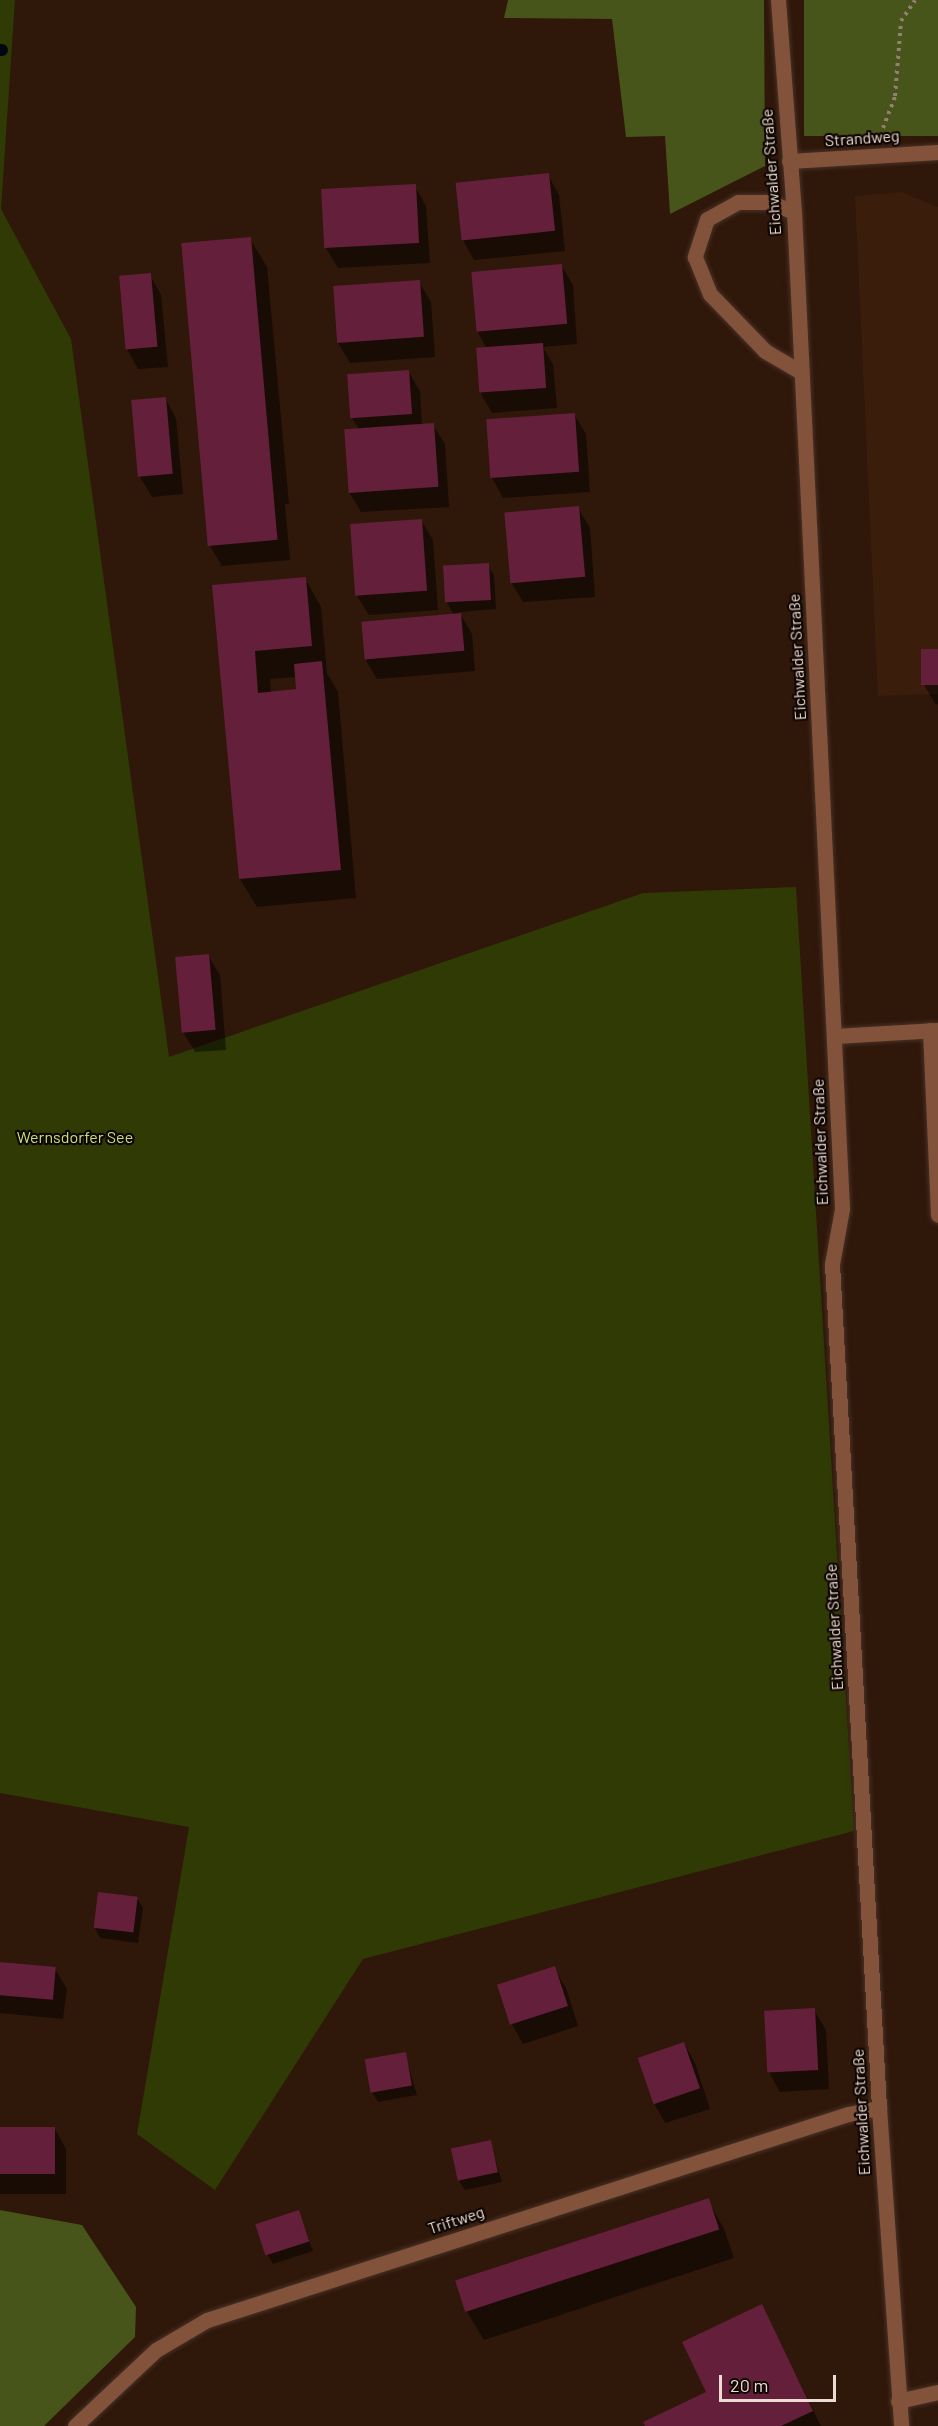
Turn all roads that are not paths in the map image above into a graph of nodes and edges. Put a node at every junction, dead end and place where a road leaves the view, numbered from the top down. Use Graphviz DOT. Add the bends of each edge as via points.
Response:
graph roads {
  1 [pos="778,0"];
  2 [pos="938,152"];
  3 [pos="789,161"];
  4 [pos="794,212"];
  5 [pos="801,372"];
  6 [pos="934,1030"];
  7 [pos="834,1036"];
  8 [pos="938,1215"];
  9 [pos="879,2108"];
  10 [pos="938,2392"];
  11 [pos="898,2401"];
  12 [pos="75,2426"];
  13 [pos="901,2426"];
  1 -- 3 [label="street, Eichwalder Straße"];
  2 -- 3 [label="street, Strandweg"];
  3 -- 4 [label="street, Eichwalder Straße"];
  4 -- 5 [label="street, Eichwalder Straße"];
  4 -- 5 [label="street" via="769,202 738,202 707,219 694,257 710,294 765,351"];
  5 -- 7 [label="street, Eichwalder Straße"];
  6 -- 7 [label="street"];
  6 -- 8 [label="street"];
  7 -- 9 [label="street, Eichwalder Straße" via="842,1209 832,1264"];
  9 -- 11 [label="street, Eichwalder Straße"];
  9 -- 12 [label="street, Triftweg" via="848,2114 207,2320 165,2343"];
  10 -- 11 [label="street"];
  11 -- 13 [label="street, Eichwalder Straße"];
}
